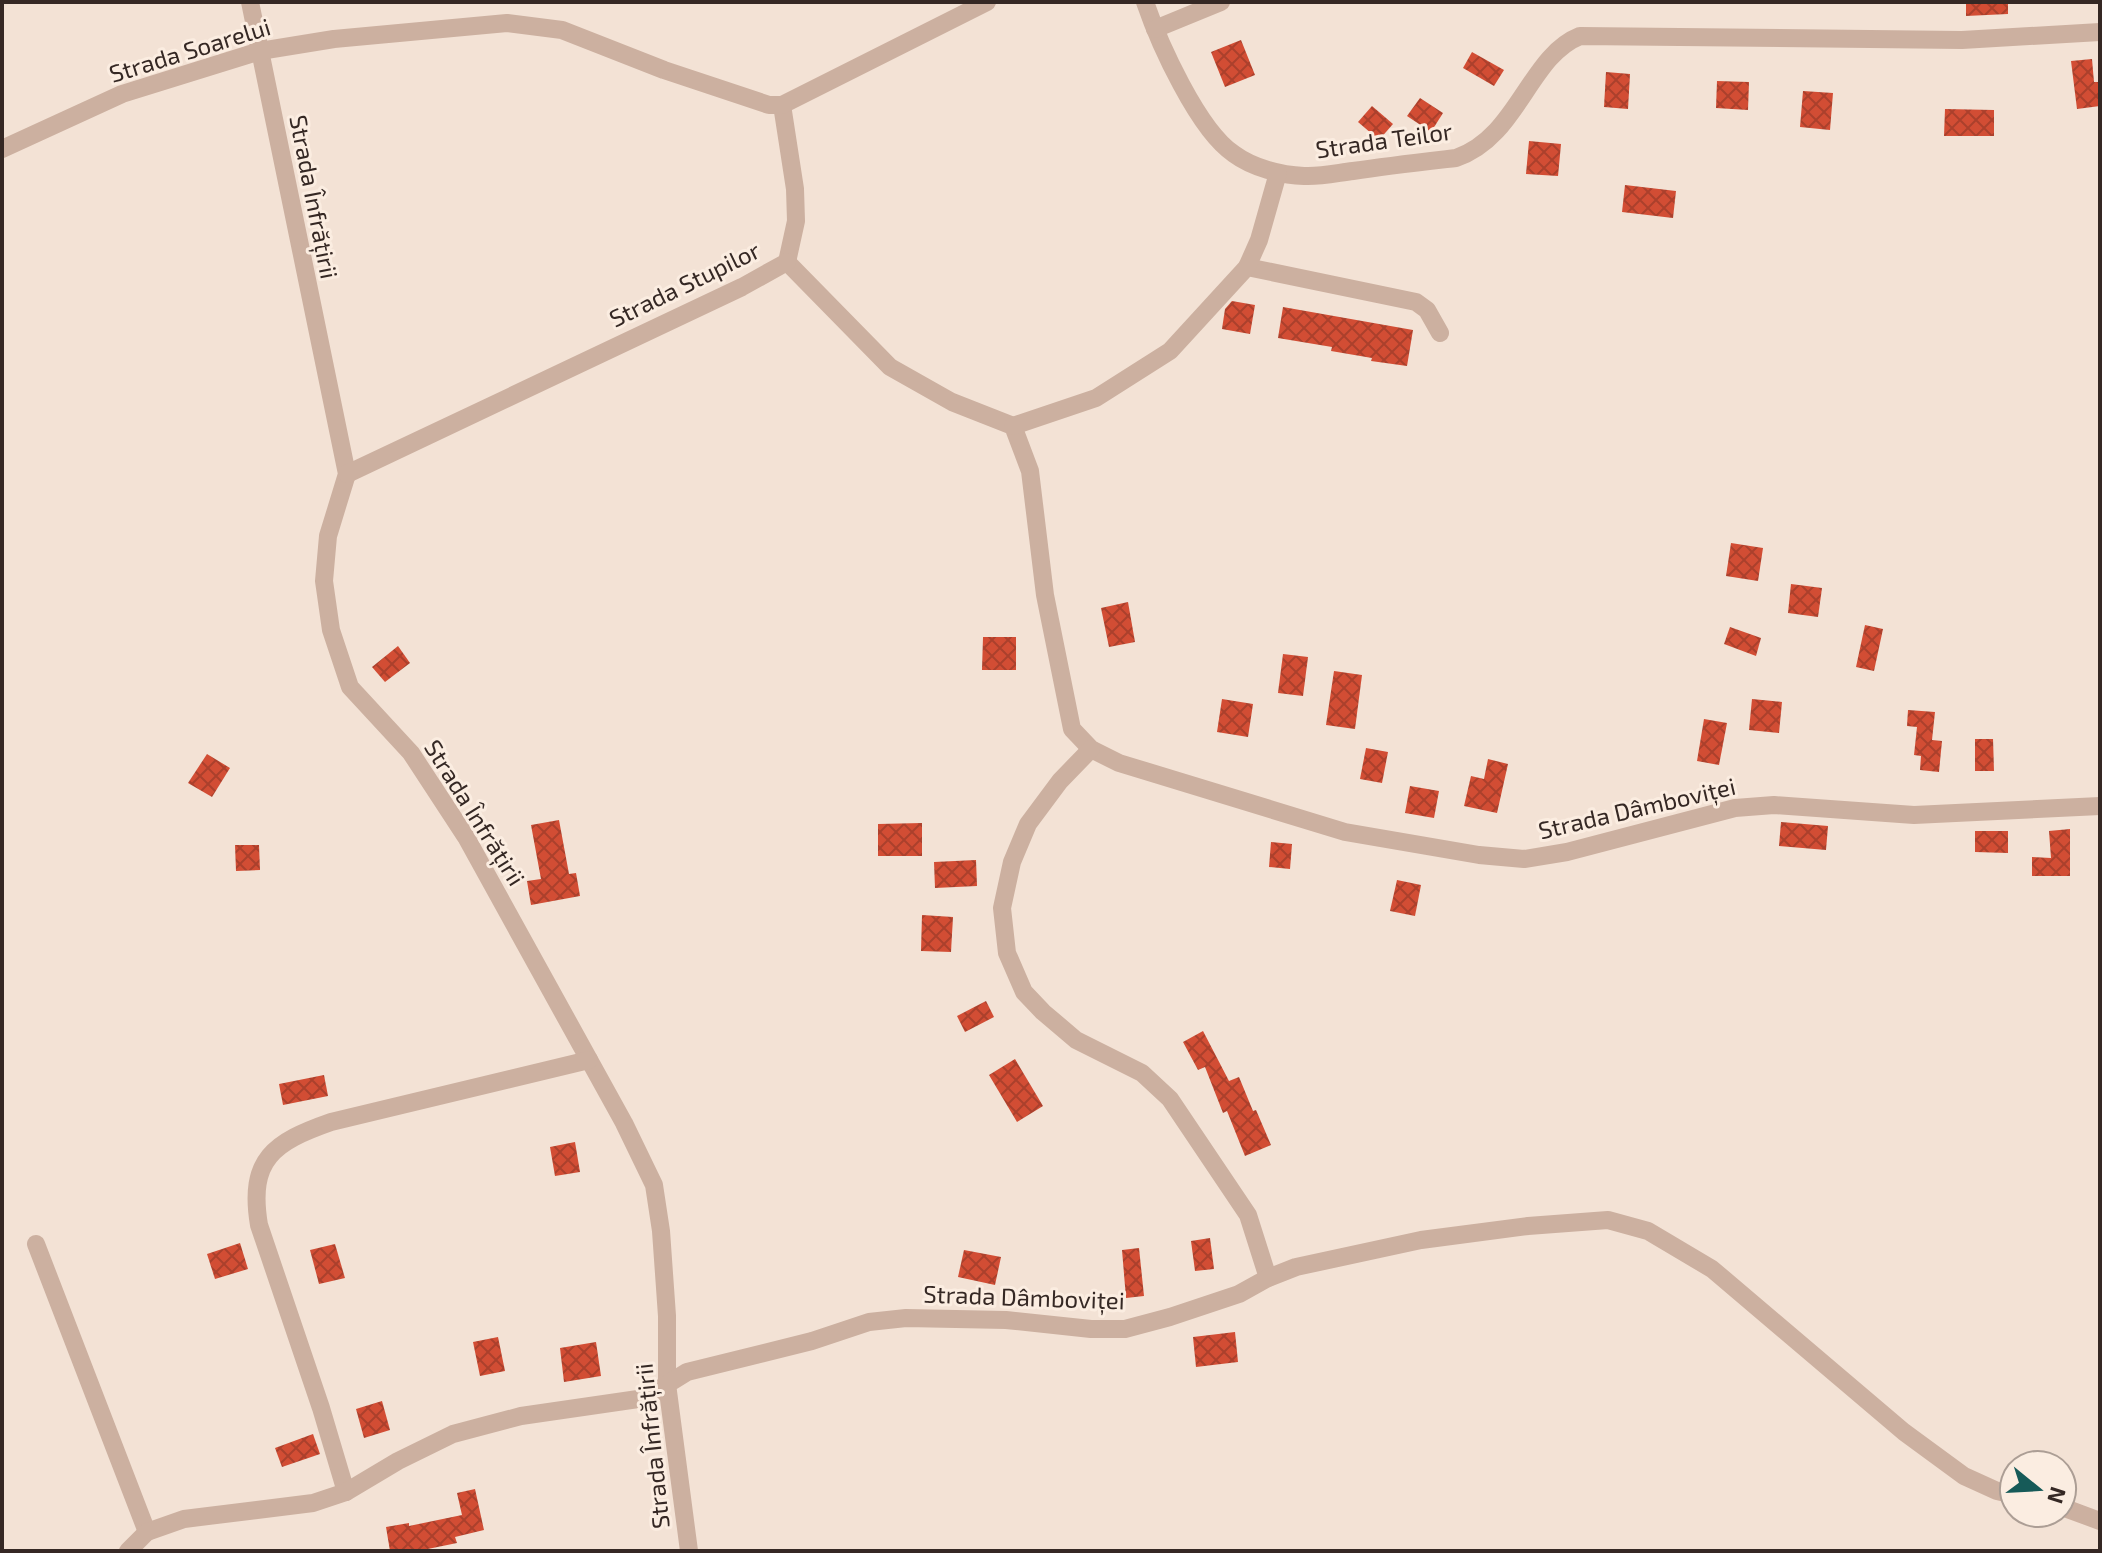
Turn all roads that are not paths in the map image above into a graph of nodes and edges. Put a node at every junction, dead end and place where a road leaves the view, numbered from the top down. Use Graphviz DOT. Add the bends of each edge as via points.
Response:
graph roads {
  1 [pos="250,2"];
  2 [pos="987,2"];
  3 [pos="1145,2"];
  4 [pos="1221,2"];
  5 [pos="1155,29"];
  6 [pos="2100,32"];
  7 [pos="260,51"];
  8 [pos="782,105"];
  9 [pos="2,149"];
  10 [pos="1278,173"];
  11 [pos="787,262"];
  12 [pos="1247,267"];
  13 [pos="1440,333"];
  14 [pos="1013,426"];
  15 [pos="347,474"];
  16 [pos="1091,749"];
  17 [pos="2100,806"];
  18 [pos="589,1060"];
  19 [pos="36,1244"];
  20 [pos="1268,1278"];
  21 [pos="667,1384"];
  22 [pos="1998,1491"];
  23 [pos="346,1492"];
  24 [pos="2078,1513"];
  25 [pos="2100,1521"];
  26 [pos="147,1532"];
  27 [pos="128,1551"];
  28 [pos="689,1551"];
  1 -- 7 [label="street, Strada Înfrățirii"];
  2 -- 8 [label="street"];
  3 -- 5 [label="street, Strada Teilor"];
  4 -- 5 [label="street"];
  5 -- 10 [label="street, Strada Teilor" via="1183,86 1232,154"];
  6 -- 10 [label="street, Strada Teilor" via="1962,40 1580,36 1559,47 1492,138 1473,152 1306,176"];
  7 -- 8 [label="street, Strada Soarelui" via="507,23 562,30 664,70"];
  7 -- 9 [label="street, Strada Soarelui" via="122,94"];
  7 -- 15 [label="street, Strada Înfrățirii"];
  8 -- 11 [label="street" via="795,189 796,221"];
  10 -- 12 [label="street"];
  11 -- 14 [label="street, Strada Stupilor" via="890,367 952,402"];
  11 -- 15 [label="street, Strada Stupilor"];
  12 -- 13 [label="street" via="1416,302"];
  12 -- 14 [label="street" via="1170,351 1096,398"];
  14 -- 16 [label="street" via="1030,471 1045,595 1072,729"];
  15 -- 18 [label="street, Strada Înfrățirii" via="328,536 324,581 331,630 350,687 411,753 466,837"];
  16 -- 17 [label="street, Strada Dâmboviței" via="1119,763 1345,832 1524,859 1735,808 1774,805 1914,815"];
  16 -- 20 [label="street" via="1028,824 1012,862 1002,908 1007,953 1024,992 1043,1012 1076,1040 1142,1073 1170,1099 1248,1215"];
  18 -- 21 [label="street, Strada Înfrățirii" via="654,1185 667,1316"];
  18 -- 23 [label="street" via="331,1122 277,1146 266,1159 255,1203 259,1225"];
  19 -- 26 [label="street"];
  20 -- 21 [label="street, Strada Dâmboviței" via="1239,1294 1125,1329 1006,1320 869,1322 687,1372"];
  20 -- 22 [label="street, Strada Dâmboviței" via="1421,1240 1528,1226 1608,1220 1648,1231 1712,1269 1904,1432 1964,1476"];
  21 -- 23 [label="street, Strada Dâmboviței" via="645,1398 521,1416 453,1434"];
  21 -- 28 [label="street, Strada Înfrățirii"];
  23 -- 26 [label="street, Strada Dâmboviței" via="313,1503 184,1519"];
  24 -- 25 [label="street"];
  26 -- 27 [label="street, Strada Dâmboviței"];
}
